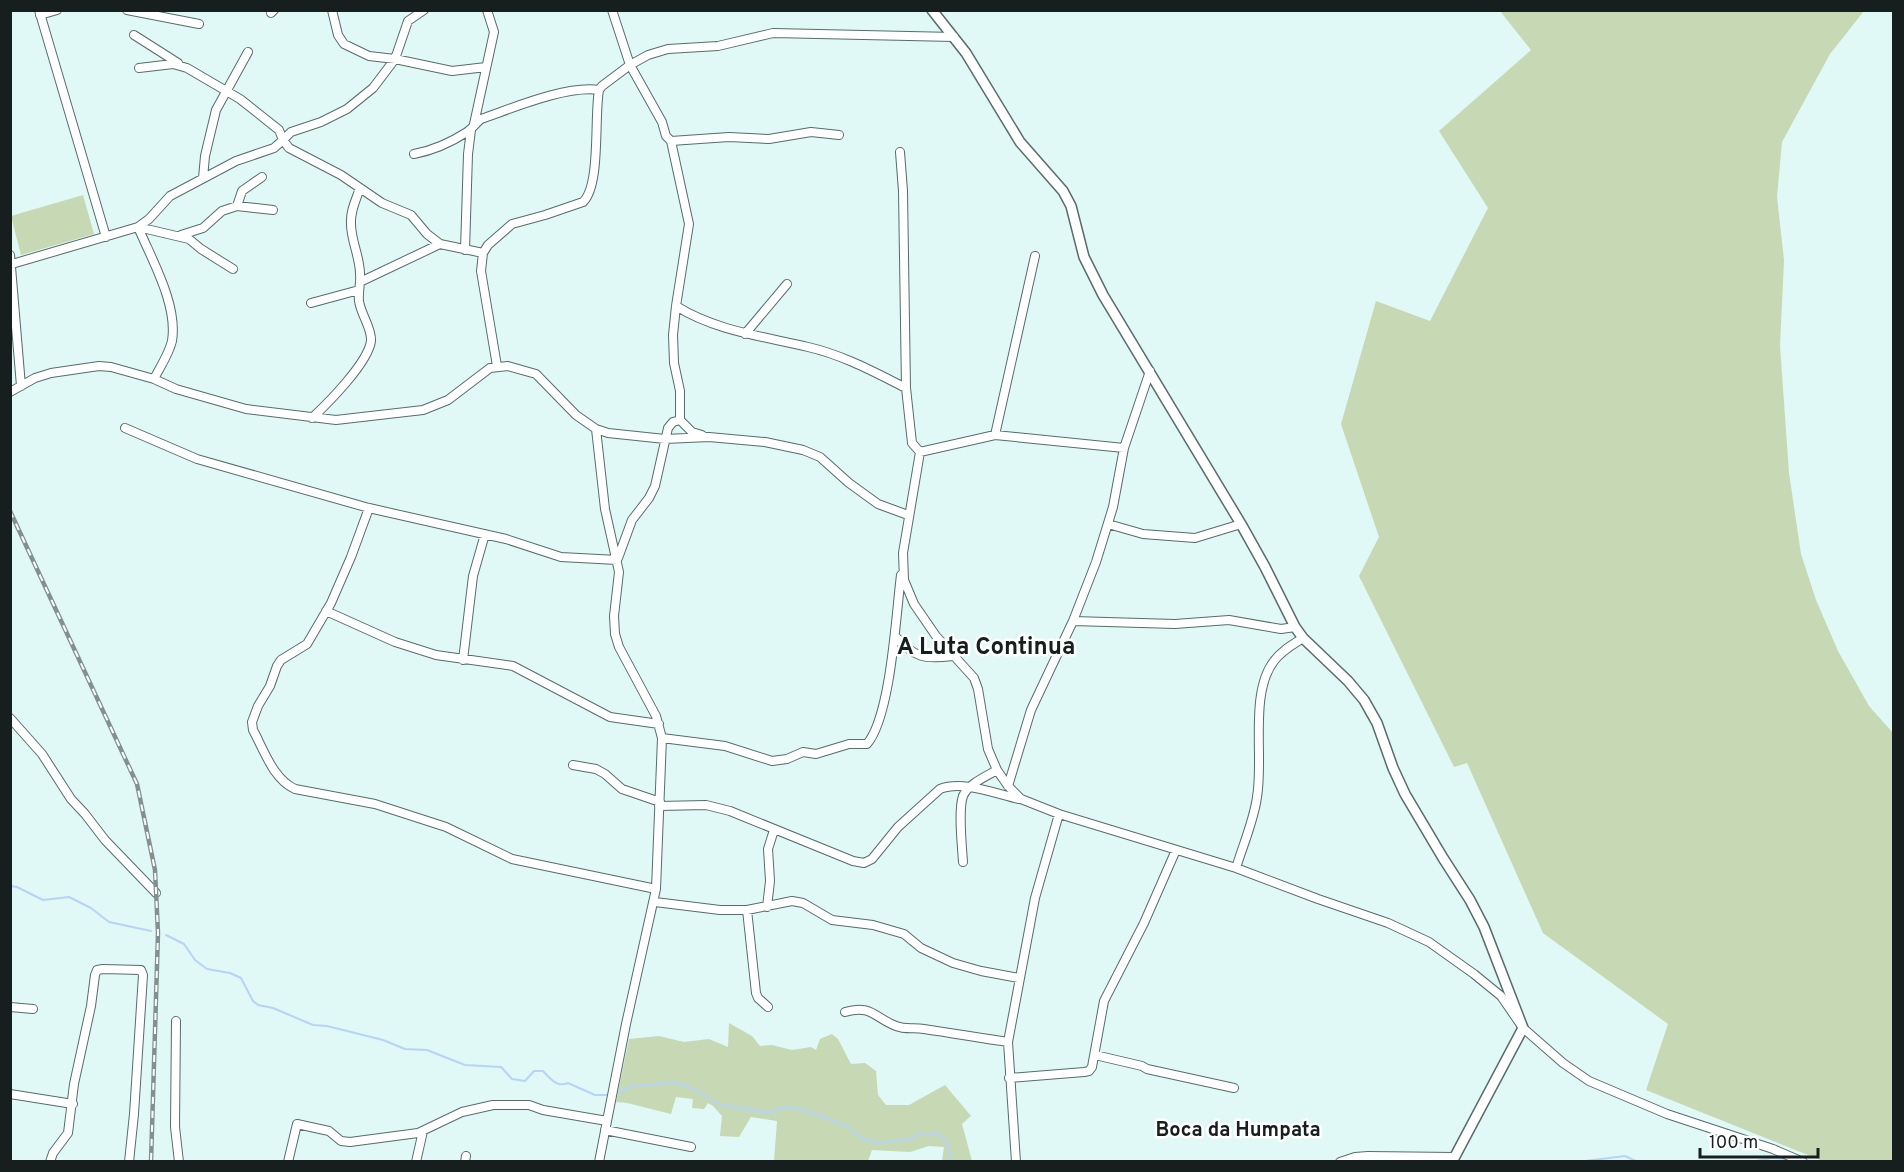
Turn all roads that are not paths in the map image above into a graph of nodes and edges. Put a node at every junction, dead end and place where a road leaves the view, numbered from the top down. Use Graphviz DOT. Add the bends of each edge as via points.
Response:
graph roads {
  1 [pos="57,10"];
  2 [pos="127,10"];
  3 [pos="332,10"];
  4 [pos="424,10"];
  5 [pos="487,10"];
  6 [pos="612,10"];
  7 [pos="932,10"];
  8 [pos="39,13"];
  9 [pos="199,24"];
  10 [pos="134,35"];
  11 [pos="954,37"];
  12 [pos="248,52"];
  13 [pos="395,58"];
  14 [pos="630,65"];
  15 [pos="486,67"];
  16 [pos="139,68"];
  17 [pos="187,68"];
  18 [pos="599,90"];
  19 [pos="225,91"];
  20 [pos="472,127"];
  21 [pos="838,135"];
  22 [pos="283,140"];
  23 [pos="671,141"];
  24 [pos="900,152"];
  25 [pos="414,154"];
  26 [pos="262,177"];
  27 [pos="203,178"];
  28 [pos="360,188"];
  29 [pos="237,206"];
  30 [pos="273,210"];
  31 [pos="138,227"];
  32 [pos="180,236"];
  33 [pos="106,237"];
  34 [pos="440,244"];
  35 [pos="465,250"];
  36 [pos="483,254"];
  37 [pos="10,255"];
  38 [pos="1035,256"];
  39 [pos="12,264"];
  40 [pos="233,269"];
  41 [pos="787,284"];
  42 [pos="359,286"];
  43 [pos="311,303"];
  44 [pos="676,306"];
  45 [pos="745,334"];
  46 [pos="497,366"];
  47 [pos="1150,371"];
  48 [pos="154,379"];
  49 [pos="21,386"];
  50 [pos="906,388"];
  51 [pos="10,392"];
  52 [pos="312,418"];
  53 [pos="680,420"];
  54 [pos="125,428"];
  55 [pos="596,429"];
  56 [pos="995,435"];
  57 [pos="709,437"];
  58 [pos="665,439"];
  59 [pos="1124,448"];
  60 [pos="920,452"];
  61 [pos="369,508"];
  62 [pos="908,515"];
  63 [pos="1108,524"];
  64 [pos="1241,524"];
  65 [pos="485,534"];
  66 [pos="617,560"];
  67 [pos="903,566"];
  68 [pos="326,611"];
  69 [pos="1073,621"];
  70 [pos="1295,627"];
  71 [pos="895,636"];
  72 [pos="1303,638"];
  73 [pos="952,656"];
  74 [pos="463,660"];
  75 [pos="10,718"];
  76 [pos="659,724"];
  77 [pos="662,738"];
  78 [pos="573,765"];
  79 [pos="997,770"];
  80 [pos="1008,786"];
  81 [pos="970,787"];
  82 [pos="1021,799"];
  83 [pos="659,804"];
  84 [pos="1059,814"];
  85 [pos="774,830"];
  86 [pos="1176,850"];
  87 [pos="963,862"];
  88 [pos="1236,867"];
  89 [pos="656,890"];
  90 [pos="156,893"];
  91 [pos="655,902"];
  92 [pos="767,907"];
  93 [pos="747,910"];
  94 [pos="1019,978"];
  95 [pos="10,1007"];
  96 [pos="768,1007"];
  97 [pos="33,1009"];
  98 [pos="845,1012"];
  99 [pos="177,1021"];
  100 [pos="1522,1028"];
  101 [pos="1008,1042"];
  102 [pos="1095,1055"];
  103 [pos="1009,1077"];
  104 [pos="1234,1088"];
  105 [pos="10,1094"];
  106 [pos="73,1104"];
  107 [pos="607,1121"];
  108 [pos="605,1130"];
  109 [pos="423,1131"];
  110 [pos="690,1147"];
  111 [pos="1453,1159"];
  112 [pos="50,1161"];
  113 [pos="129,1161"];
  114 [pos="179,1161"];
  115 [pos="288,1161"];
  116 [pos="416,1161"];
  117 [pos="599,1161"];
  118 [pos="1016,1161"];
  119 [pos="1340,1161"];
  120 [pos="1803,1161"];
  1 -- 8 [label="street"];
  2 -- 9 [label="street"];
  3 -- 13 [label="street" via="344,44 369,56"];
  4 -- 13 [label="street" via="408,21"];
  5 -- 15 [label="street" via="494,32"];
  6 -- 14 [label="street"];
  7 -- 11 [label="street"];
  8 -- 33 [label="street"];
  10 -- 17 [label="street"];
  11 -- 14 [label="street" via="773,33 718,46 668,49"];
  11 -- 47 [label="street" via="1020,142 1063,191 1091,272"];
  12 -- 19 [label="street"];
  13 -- 15 [label="street" via="452,71"];
  13 -- 22 [label="street" via="373,88 346,109 291,132"];
  14 -- 18 [label="street"];
  14 -- 23 [label="street"];
  15 -- 20 [label="street"];
  16 -- 17 [label="street" via="173,64"];
  17 -- 19 [label="street"];
  18 -- 20 [label="street" via="582,89 538,100 481,119"];
  18 -- 36 [label="street" via="587,198 512,224"];
  19 -- 22 [label="street" via="279,130"];
  19 -- 27 [label="street" via="216,110"];
  20 -- 25 [label="street" via="434,151"];
  20 -- 35 [label="street"];
  21 -- 23 [label="street" via="811,132 769,139"];
  22 -- 27 [label="street" via="274,148"];
  22 -- 28 [label="street" via="289,148"];
  23 -- 44 [label="street" via="689,224"];
  24 -- 50 [label="street"];
  26 -- 29 [label="street" via="242,192"];
  27 -- 31 [label="street" via="170,196"];
  28 -- 34 [label="street" via="411,215"];
  28 -- 42 [label="street" via="351,225 359,256"];
  29 -- 30 [label="street"];
  29 -- 32 [label="street" via="222,211 203,228"];
  31 -- 32 [label="street"];
  31 -- 33 [label="street"];
  31 -- 48 [label="street" via="156,267 173,326 171,344"];
  32 -- 40 [label="street"];
  33 -- 39 [label="street"];
  34 -- 35 [label="street"];
  34 -- 42 [label="street"];
  35 -- 36 [label="street"];
  36 -- 46 [label="street" via="482,271"];
  37 -- 39 [label="street"];
  38 -- 56 [label="street"];
  39 -- 49 [label="street"];
  41 -- 45 [label="street"];
  42 -- 43 [label="street"];
  42 -- 52 [label="street" via="359,303 371,340 368,349 346,384"];
  44 -- 45 [label="street"];
  44 -- 53 [label="street" via="674,363 680,391"];
  45 -- 50 [label="street" via="848,359"];
  46 -- 52 [label="street" via="448,400 423,410 345,419"];
  46 -- 55 [label="street" via="536,374 576,415"];
  47 -- 59 [label="street"];
  47 -- 64 [label="street"];
  48 -- 49 [label="street" via="99,366 51,373"];
  48 -- 52 [label="street" via="246,410"];
  49 -- 51 [label="street"];
  50 -- 60 [label="street" via="912,443"];
  53 -- 57 [label="street" via="692,432"];
  53 -- 58 [label="street" via="668,428"];
  54 -- 61 [label="street" via="197,459"];
  55 -- 58 [label="street"];
  55 -- 66 [label="street" via="605,509"];
  56 -- 59 [label="street"];
  56 -- 60 [label="street"];
  57 -- 58 [label="street"];
  57 -- 62 [label="street" via="803,450 820,457 878,504"];
  58 -- 66 [label="street" via="655,486 632,520"];
  59 -- 63 [label="street"];
  60 -- 62 [label="street"];
  61 -- 65 [label="street"];
  61 -- 68 [label="street"];
  62 -- 67 [label="street"];
  63 -- 64 [label="street" via="1143,534 1195,538"];
  63 -- 69 [label="street"];
  64 -- 70 [label="street"];
  65 -- 66 [label="street" via="561,557"];
  65 -- 74 [label="street" via="473,576"];
  66 -- 76 [label="street" via="615,634"];
  67 -- 71 [label="street"];
  67 -- 73 [label="street" via="914,604"];
  68 -- 74 [label="street" via="395,642"];
  68 -- 89 [label="street" via="307,644 277,666 252,722 278,777 286,785 375,804 426,820 512,859"];
  69 -- 70 [label="street" via="1175,624 1229,620 1281,629"];
  69 -- 80 [label="street" via="1031,710"];
  70 -- 72 [label="street"];
  71 -- 73 [label="street" via="908,650 931,659"];
  71 -- 77 [label="street" via="877,727 867,744 849,744 816,754 803,752 772,761 725,746"];
  72 -- 88 [label="street" via="1284,650 1268,670 1258,721 1257,800"];
  72 -- 100 [label="street" via="1348,681 1377,723 1405,794 1470,900"];
  73 -- 79 [label="street" via="974,678 988,749"];
  74 -- 76 [label="street" via="513,666 610,717"];
  75 -- 90 [label="street" via="42,754 71,799 105,840"];
  76 -- 77 [label="street"];
  77 -- 83 [label="street"];
  78 -- 83 [label="street" via="596,769 622,789"];
  79 -- 80 [label="street"];
  79 -- 81 [label="street"];
  80 -- 82 [label="street"];
  81 -- 82 [label="street"];
  81 -- 85 [label="street" via="940,789 864,863"];
  81 -- 87 [label="street" via="963,795 962,805"];
  82 -- 84 [label="street"];
  83 -- 85 [label="street" via="706,805"];
  83 -- 89 [label="street"];
  84 -- 86 [label="street"];
  84 -- 94 [label="street" via="1035,898"];
  85 -- 92 [label="street" via="768,849"];
  86 -- 88 [label="street"];
  86 -- 102 [label="street" via="1104,1001"];
  88 -- 100 [label="street" via="1318,900 1388,922 1429,942 1501,996"];
  89 -- 91 [label="street"];
  91 -- 93 [label="street"];
  91 -- 107 [label="street"];
  92 -- 93 [label="street"];
  92 -- 94 [label="street" via="792,901 803,903 832,920 904,934 921,948 953,963"];
  93 -- 96 [label="street" via="756,993"];
  94 -- 101 [label="street"];
  95 -- 97 [label="street"];
  98 -- 101 [label="street" via="865,1009 906,1029 922,1028"];
  99 -- 114 [label="street" via="175,1127"];
  100 -- 111 [label="street"];
  100 -- 120 [label="street" via="1590,1081 1667,1114"];
  101 -- 103 [label="street"];
  102 -- 103 [label="street" via="1089,1071"];
  102 -- 104 [label="street"];
  103 -- 118 [label="street"];
  105 -- 106 [label="street"];
  106 -- 112 [label="street" via="68,1133"];
  106 -- 113 [label="street" via="94,975 103,969 141,970"];
  107 -- 108 [label="street"];
  107 -- 109 [label="street" via="529,1105 493,1105 462,1112"];
  108 -- 110 [label="street"];
  108 -- 117 [label="street"];
  109 -- 115 [label="street" via="350,1142 341,1141 329,1131 297,1124"];
  109 -- 116 [label="street"];
  111 -- 119 [label="street" via="1368,1156"];
}
